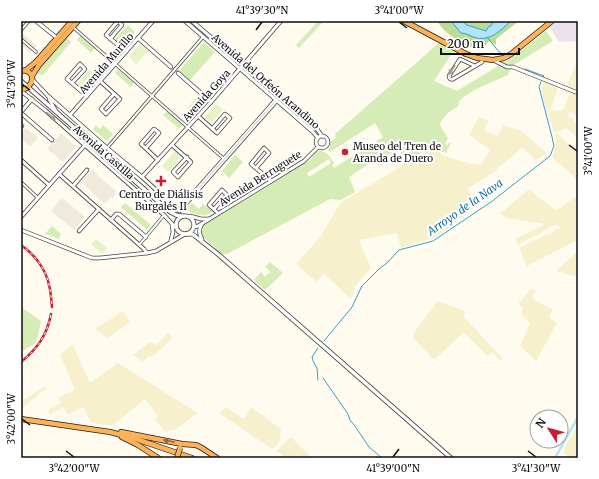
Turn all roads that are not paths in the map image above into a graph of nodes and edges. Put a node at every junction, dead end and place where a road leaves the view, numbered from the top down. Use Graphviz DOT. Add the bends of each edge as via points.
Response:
graph roads {
  1 [pos="29,21"];
  2 [pos="36,21"];
  3 [pos="78,21"];
  4 [pos="153,21"];
  5 [pos="185,21"];
  6 [pos="192,21"];
  7 [pos="281,21"];
  8 [pos="404,21"];
  9 [pos="552,21"];
  10 [pos="69,22"];
  11 [pos="74,28"];
  12 [pos="21,30"];
  13 [pos="203,37"];
  14 [pos="21,38"];
  15 [pos="57,38"];
  16 [pos="138,38"];
  17 [pos="110,39"];
  18 [pos="36,52"];
  19 [pos="126,52"];
  20 [pos="466,54"];
  21 [pos="463,60"];
  22 [pos="493,60"];
  23 [pos="482,62"];
  24 [pos="115,64"];
  25 [pos="243,65"];
  26 [pos="475,66"];
  27 [pos="171,67"];
  28 [pos="240,69"];
  29 [pos="23,70"];
  30 [pos="178,73"];
  31 [pos="32,77"];
  32 [pos="21,81"];
  33 [pos="100,81"];
  34 [pos="72,83"];
  35 [pos="28,87"];
  36 [pos="21,91"];
  37 [pos="578,93"];
  38 [pos="114,94"];
  39 [pos="48,96"];
  40 [pos="87,96"];
  41 [pos="152,96"];
  42 [pos="32,99"];
  43 [pos="276,100"];
  44 [pos="211,102"];
  45 [pos="21,112"];
  46 [pos="57,113"];
  47 [pos="70,115"];
  48 [pos="198,116"];
  49 [pos="188,127"];
  50 [pos="212,129"];
  51 [pos="322,136"];
  52 [pos="318,138"];
  53 [pos="52,140"];
  54 [pos="172,144"];
  55 [pos="84,145"];
  56 [pos="318,147"];
  57 [pos="107,148"];
  58 [pos="146,148"];
  59 [pos="187,157"];
  60 [pos="225,158"];
  61 [pos="21,160"];
  62 [pos="158,160"];
  63 [pos="256,168"];
  64 [pos="87,170"];
  65 [pos="59,174"];
  66 [pos="142,177"];
  67 [pos="271,181"];
  68 [pos="21,182"];
  69 [pos="49,185"];
  70 [pos="73,186"];
  71 [pos="161,195"];
  72 [pos="38,198"];
  73 [pos="163,206"];
  74 [pos="99,209"];
  75 [pos="214,209"];
  76 [pos="178,210"];
  77 [pos="169,211"];
  78 [pos="218,213"];
  79 [pos="164,215"];
  80 [pos="182,216"];
  81 [pos="190,216"];
  82 [pos="21,217"];
  83 [pos="209,219"];
  84 [pos="111,220"];
  85 [pos="204,222"];
  86 [pos="174,226"];
  87 [pos="194,227"];
  88 [pos="21,230"];
  89 [pos="79,231"];
  90 [pos="186,234"];
  91 [pos="146,237"];
  92 [pos="171,240"];
  93 [pos="203,240"];
  94 [pos="168,244"];
  95 [pos="139,245"];
  96 [pos="147,253"];
  97 [pos="21,419"];
  98 [pos="92,429"];
  99 [pos="181,446"];
  100 [pos="158,458"];
  101 [pos="177,458"];
  102 [pos="192,458"];
  103 [pos="218,458"];
  104 [pos="451,458"];
  1 -- 12 [label="street"];
  2 -- 15 [label="street"];
  3 -- 31 [label="highway" via="39,65"];
  4 -- 16 [label="street, Avenida Murillo"];
  5 -- 13 [label="street, Avenida del Orfeón Arandino"];
  6 -- 25 [label="street, Avenida del Orfeón Arandino"];
  7 -- 25 [label="street, Avenida Goya"];
  8 -- 20 [label="highway"];
  9 -- 22 [label="highway" via="511,54"];
  10 -- 15 [label="highway"];
  11 -- 24 [label="street"];
  13 -- 28 [label="street, Avenida del Orfeón Arandino"];
  13 -- 41 [label="street"];
  14 -- 18 [label="street"];
  15 -- 29 [label="highway" via="36,62"];
  16 -- 19 [label="street, Avenida Murillo"];
  16 -- 27 [label="street"];
  17 -- 17 [label="street" via="106,35 118,21 122,25"];
  17 -- 19 [label="street"];
  19 -- 24 [label="street, Avenida Murillo"];
  20 -- 21 [label="street"];
  20 -- 22 [label="highway"];
  21 -- 26 [label="street"];
  21 -- 26 [label="street, one-way" via="459,60 448,76 450,79"];
  22 -- 37 [label="street"];
  23 -- 26 [label="street"];
  24 -- 33 [label="street, Avenida Murillo"];
  24 -- 41 [label="street"];
  25 -- 28 [label="street, Avenida Goya"];
  25 -- 51 [label="street, Avenida del Orfeón Arandino"];
  28 -- 43 [label="street, Avenida del Orfeón Arandino"];
  28 -- 44 [label="street, Avenida Goya"];
  29 -- 31 [label="highway"];
  30 -- 44 [label="street"];
  31 -- 35 [label="highway"];
  31 -- 39 [label="street, Avenida Castilla"];
  32 -- 35 [label="street, Avenida Castilla"];
  33 -- 38 [label="street"];
  33 -- 40 [label="street, Avenida Murillo"];
  34 -- 34 [label="street" via="67,79 80,64 85,69"];
  34 -- 40 [label="street"];
  35 -- 36 [label="highway"];
  35 -- 46 [label="street, Avenida Castilla"];
  36 -- 42 [label="street, Avenida Castilla"];
  38 -- 38 [label="street" via="120,99 106,114 101,109"];
  39 -- 46 [label="street, Avenida Castilla"];
  39 -- 47 [label="street, Avenida Castilla"];
  40 -- 47 [label="street, Avenida Murillo"];
  41 -- 49 [label="street"];
  41 -- 57 [label="street"];
  42 -- 45 [label="street"];
  42 -- 55 [label="street, Avenida Castilla, one-way"];
  43 -- 52 [label="street, Avenida del Orfeón Arandino"];
  43 -- 60 [label="street"];
  44 -- 48 [label="street, Avenida Goya"];
  45 -- 53 [label="street"];
  46 -- 73 [label="street, Avenida Castilla"];
  47 -- 57 [label="street, Avenida Castilla"];
  48 -- 49 [label="street, Avenida Goya"];
  48 -- 50 [label="street"];
  49 -- 54 [label="street, Avenida Goya"];
  49 -- 60 [label="street"];
  50 -- 50 [label="street" via="217,133 230,118 225,114"];
  51 -- 52 [label="street"];
  51 -- 56 [label="street" via="327,138 328,144 324,148"];
  52 -- 56 [label="street"];
  54 -- 59 [label="street"];
  54 -- 62 [label="street, Avenida Goya"];
  55 -- 65 [label="street"];
  55 -- 79 [label="street, Avenida Castilla"];
  56 -- 67 [label="street, Avenida Berruguete" via="304,161"];
  57 -- 66 [label="street, Avenida Castilla"];
  58 -- 58 [label="street" via="141,144 154,129 159,133"];
  58 -- 62 [label="street"];
  59 -- 59 [label="street" via="191,162 178,177 173,172"];
  60 -- 76 [label="street"];
  61 -- 69 [label="street"];
  62 -- 66 [label="street, Avenida Goya"];
  63 -- 63 [label="street" via="251,164 264,148 269,153"];
  63 -- 67 [label="street"];
  64 -- 70 [label="street"];
  65 -- 69 [label="street"];
  65 -- 70 [label="street"];
  66 -- 71 [label="street, Avenida Castilla"];
  67 -- 78 [label="street, Avenida Berruguete"];
  68 -- 72 [label="street"];
  69 -- 72 [label="street"];
  70 -- 74 [label="street"];
  71 -- 73 [label="street"];
  71 -- 76 [label="street, Avenida Castilla"];
  72 -- 82 [label="street"];
  73 -- 77 [label="street, Avenida Castilla"];
  74 -- 84 [label="street"];
  74 -- 89 [label="street"];
  75 -- 75 [label="street" via="209,205 222,190 227,195"];
  75 -- 78 [label="street"];
  77 -- 80 [label="street, Avenida Castilla"];
  77 -- 86 [label="street, Avenida Castilla" via="175,220"];
  78 -- 83 [label="street, Avenida Berruguete"];
  79 -- 86 [label="street, Avenida Castilla"];
  79 -- 91 [label="street"];
  80 -- 81 [label="street"];
  80 -- 86 [label="street"];
  81 -- 83 [label="street"];
  81 -- 87 [label="street" via="194,221"];
  83 -- 85 [label="street, Avenida Berruguete"];
  84 -- 91 [label="street" via="119,214"];
  84 -- 95 [label="street"];
  85 -- 87 [label="street, Avenida Berruguete"];
  85 -- 93 [label="street" via="199,230"];
  86 -- 90 [label="street" via="180,233"];
  86 -- 92 [label="street"];
  86 -- 92 [label="street" via="174,236"];
  87 -- 90 [label="street"];
  87 -- 93 [label="street" via="195,232"];
  88 -- 96 [label="street" via="92,258"];
  90 -- 93 [label="street"];
  90 -- 94 [label="street"];
  91 -- 95 [label="street"];
  92 -- 94 [label="street"];
  93 -- 104 [label="street"];
  94 -- 96 [label="street"];
  95 -- 96 [label="street"];
  97 -- 98 [label="highway"];
  99 -- 98 [label="highway, one-way" via="110,430"];
  98 -- 100 [label="highway" via="126,439"];
  98 -- 102 [label="highway" via="124,435"];
  99 -- 101 [label="highway, bridge"];
  99 -- 103 [label="highway" via="196,445"];
}
